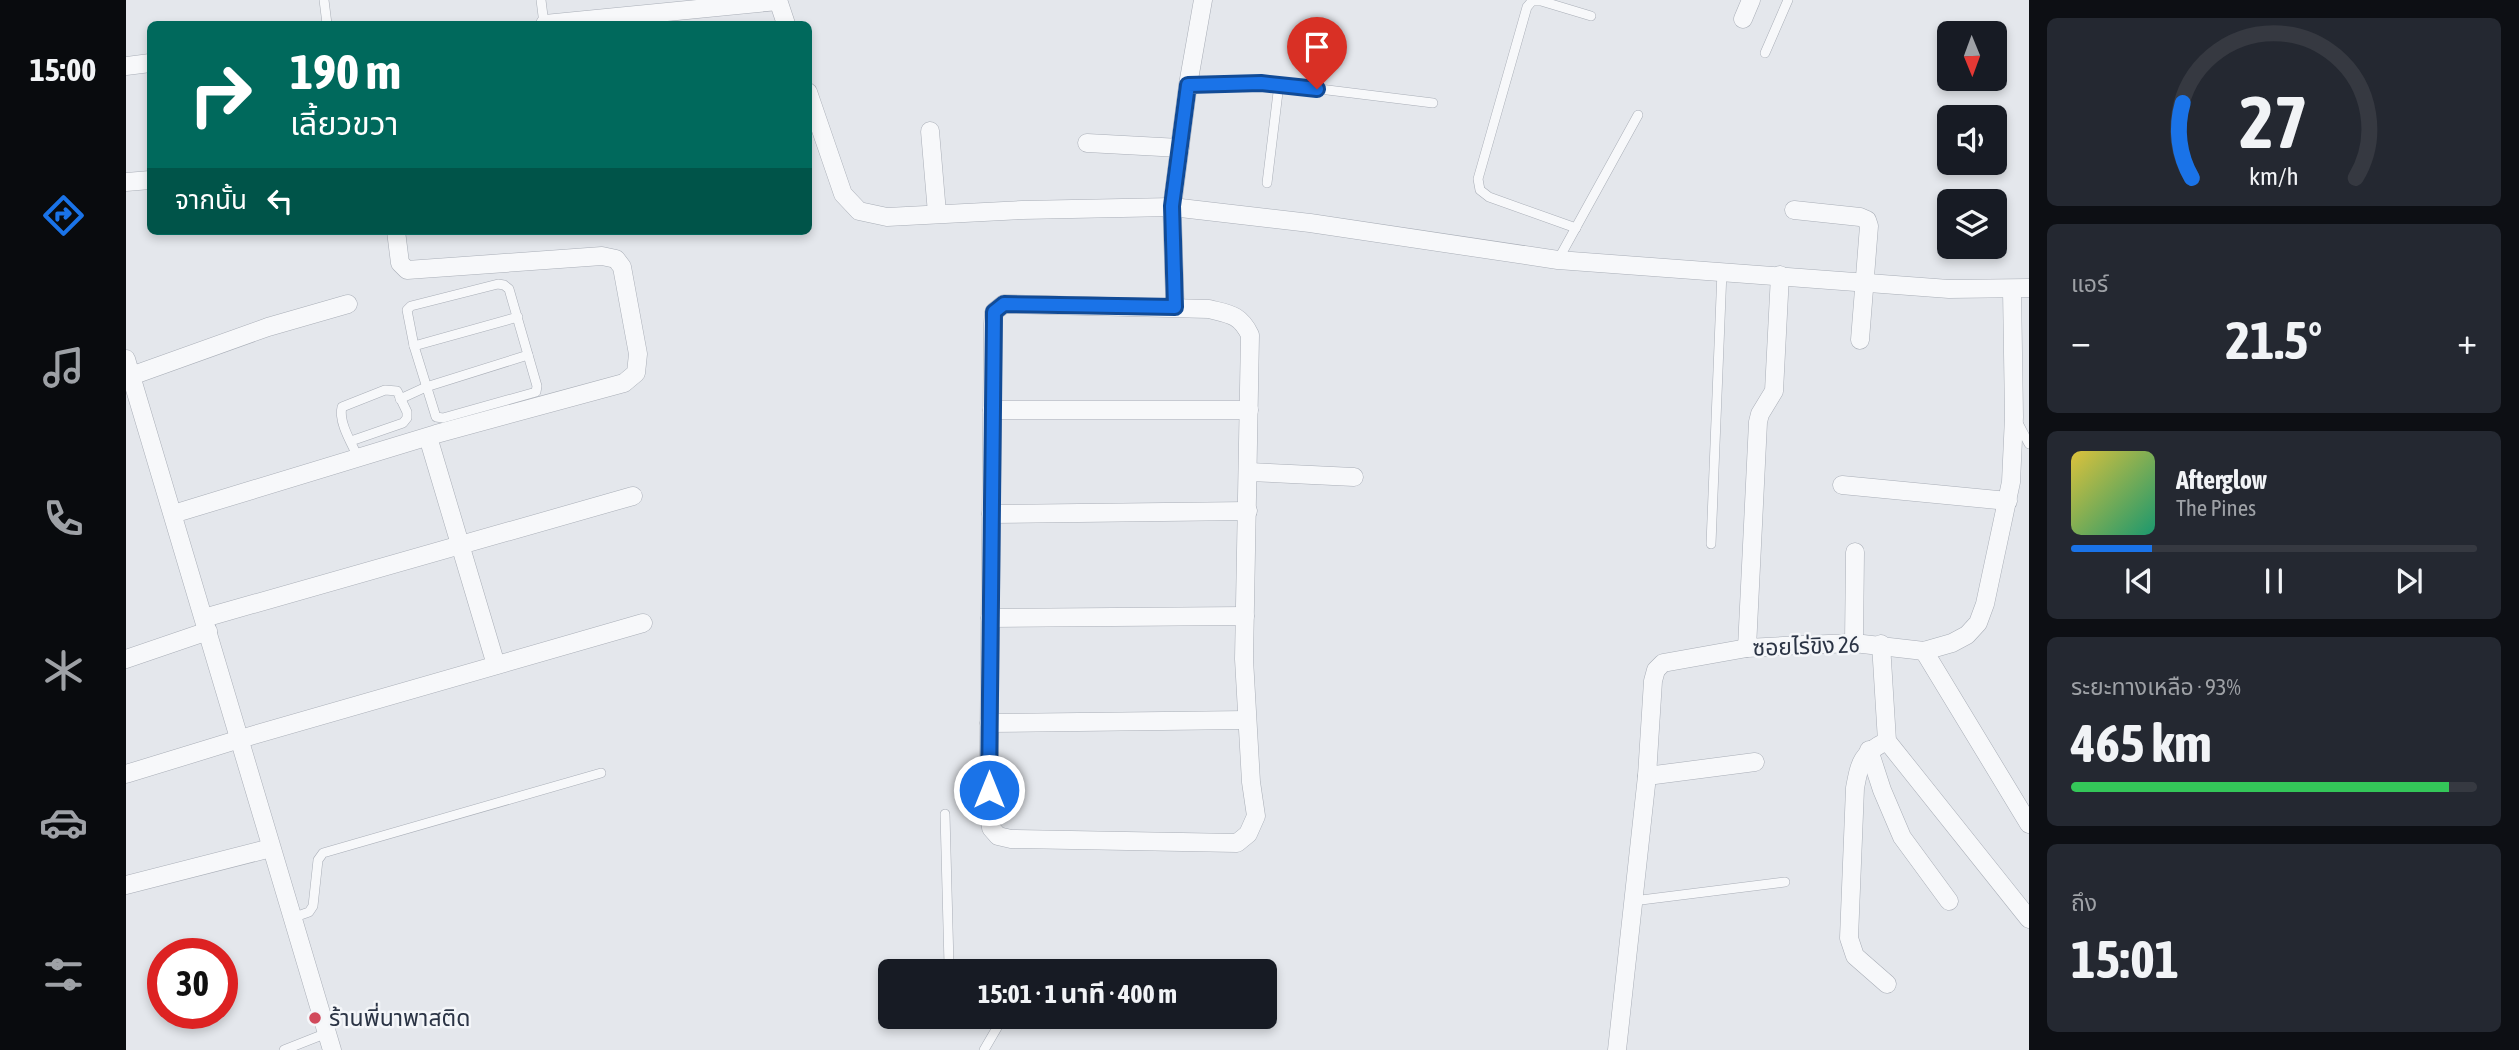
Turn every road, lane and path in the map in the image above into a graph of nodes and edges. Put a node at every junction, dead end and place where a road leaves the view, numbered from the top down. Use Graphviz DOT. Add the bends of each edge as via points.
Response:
graph roads {
  1 [pos="324,0"];
  2 [pos="541,0"];
  3 [pos="1203,0"];
  4 [pos="1751,0"];
  5 [pos="1788,0"];
  6 [pos="778,1"];
  7 [pos="1591,16"];
  8 [pos="1743,19"];
  9 [pos="327,21"];
  10 [pos="544,21"];
  11 [pos="575,21"];
  12 [pos="785,21"];
  13 [pos="1765,53"];
  14 [pos="147,63"];
  15 [pos="126,66"];
  16 [pos="1279,84"];
  17 [pos="1188,85"];
  18 [pos="1433,103"];
  19 [pos="812,115"];
  20 [pos="1638,115"];
  21 [pos="930,131"];
  22 [pos="1087,143"];
  23 [pos="1180,148"];
  24 [pos="147,180"];
  25 [pos="126,182"];
  26 [pos="1267,183"];
  27 [pos="1172,206"];
  28 [pos="1794,210"];
  29 [pos="937,213"];
  30 [pos="1576,228"];
  31 [pos="396,235"];
  32 [pos="1558,260"];
  33 [pos="1722,271"];
  34 [pos="1780,275"];
  35 [pos="1863,282"];
  36 [pos="2020,288"];
  37 [pos="348,304"];
  38 [pos="1175,307"];
  39 [pos="518,317"];
  40 [pos="1860,340"];
  41 [pos="414,346"];
  42 [pos="528,355"];
  43 [pos="126,359"];
  44 [pos="131,376"];
  45 [pos="426,387"];
  46 [pos="400,399"];
  47 [pos="992,410"];
  48 [pos="1250,410"];
  49 [pos="2014,416"];
  50 [pos="428,437"];
  51 [pos="2029,444"];
  52 [pos="355,449"];
  53 [pos="1249,472"];
  54 [pos="1354,477"];
  55 [pos="1842,485"];
  56 [pos="633,496"];
  57 [pos="2008,501"];
  58 [pos="1248,511"];
  59 [pos="173,514"];
  60 [pos="991,514"];
  61 [pos="1711,544"];
  62 [pos="459,545"];
  63 [pos="1855,552"];
  64 [pos="1245,616"];
  65 [pos="990,618"];
  66 [pos="643,623"];
  67 [pos="206,625"];
  68 [pos="1854,643"];
  69 [pos="1881,644"];
  70 [pos="1746,648"];
  71 [pos="1924,651"];
  72 [pos="126,659"];
  73 [pos="496,665"];
  74 [pos="1247,720"];
  75 [pos="989,723"];
  76 [pos="240,739"];
  77 [pos="1887,741"];
  78 [pos="1869,750"];
  79 [pos="1755,762"];
  80 [pos="601,772"];
  81 [pos="126,774"];
  82 [pos="1647,776"];
  83 [pos="945,814"];
  84 [pos="2029,824"];
  85 [pos="271,848"];
  86 [pos="1785,882"];
  87 [pos="126,886"];
  88 [pos="1633,901"];
  89 [pos="1949,901"];
  90 [pos="292,918"];
  91 [pos="2029,919"];
  92 [pos="949,959"];
  93 [pos="1887,984"];
  94 [pos="996,1029"];
  95 [pos="329,1042"];
  96 [pos="284,1050"];
  97 [pos="984,1050"];
  98 [pos="1617,1050"];
  1 -- 9 [label="lane"];
  2 -- 10 [label="lane"];
  3 -- 17 [label="street"];
  4 -- 8 [label="street"];
  5 -- 13 [label="lane"];
  6 -- 11 [label="street"];
  6 -- 12 [label="street"];
  7 -- 30 [label="lane" via="1541,1 1532,1 1527,7 1478,179 1480,190 1489,197"];
  14 -- 15 [label="street"];
  16 -- 17 [label="lane"];
  16 -- 18 [label="lane"];
  16 -- 26 [label="lane"];
  17 -- 23 [label="street"];
  19 -- 29 [label="street" via="843,194 859,211 887,217"];
  20 -- 30 [label="lane"];
  21 -- 29 [label="street"];
  22 -- 23 [label="street"];
  23 -- 27 [label="street"];
  24 -- 25 [label="street"];
  27 -- 29 [label="street"];
  27 -- 32 [label="street"];
  27 -- 38 [label="street"];
  28 -- 35 [label="street" via="1867,220"];
  30 -- 32 [label="lane"];
  31 -- 50 [label="street" via="400,263 407,270 602,256 616,259 622,267 638,354 636,373 624,383"];
  32 -- 33 [label="street"];
  33 -- 34 [label="street"];
  33 -- 61 [label="lane"];
  34 -- 35 [label="street"];
  34 -- 70 [label="street" via="1774,391 1758,422"];
  35 -- 36 [label="street" via="1949,289"];
  35 -- 40 [label="street"];
  36 -- 49 [label="street, ซอยไร่ขิง 26"];
  37 -- 44 [label="street"];
  38 -- 47 [label="street" via="1004,304 994,312"];
  38 -- 48 [label="street" via="1229,313 1243,321 1250,335"];
  39 -- 41 [label="lane"];
  39 -- 41 [label="lane" via="509,289 498,284 411,306 407,317"];
  39 -- 42 [label="lane"];
  41 -- 45 [label="lane"];
  42 -- 45 [label="lane"];
  42 -- 45 [label="lane" via="537,386 531,395 443,418 436,417"];
  43 -- 44 [label="street"];
  44 -- 59 [label="street"];
  45 -- 46 [label="lane"];
  46 -- 52 [label="lane" via="407,412 403,423"];
  46 -- 52 [label="lane" via="397,391 385,390 342,407 341,417"];
  47 -- 48 [label="street"];
  47 -- 60 [label="street"];
  48 -- 53 [label="street"];
  49 -- 51 [label="lane"];
  49 -- 57 [label="street, ซอยไร่ขิง 26"];
  50 -- 52 [label="street"];
  50 -- 62 [label="street"];
  52 -- 59 [label="street"];
  53 -- 54 [label="street"];
  53 -- 58 [label="street"];
  55 -- 57 [label="street"];
  56 -- 62 [label="street"];
  57 -- 71 [label="street, ซอยไร่ขิง 26" via="1978,623 1967,635"];
  58 -- 60 [label="street"];
  58 -- 64 [label="street"];
  59 -- 67 [label="street"];
  60 -- 65 [label="street"];
  62 -- 67 [label="street"];
  62 -- 73 [label="street"];
  63 -- 68 [label="street"];
  64 -- 65 [label="street"];
  64 -- 74 [label="street"];
  65 -- 75 [label="street"];
  66 -- 73 [label="street"];
  67 -- 72 [label="street"];
  67 -- 76 [label="street"];
  68 -- 69 [label="street, ซอยไร่ขิง 26"];
  68 -- 70 [label="street, ซอยไร่ขิง 26"];
  69 -- 71 [label="street, ซอยไร่ขิง 26"];
  69 -- 77 [label="street"];
  70 -- 82 [label="street, ซอยไร่ขิง 26" via="1663,663 1656,670"];
  71 -- 84 [label="street"];
  73 -- 76 [label="street"];
  74 -- 75 [label="street"];
  74 -- 75 [label="street" via="1256,816 1248,834 1237,843 998,836 991,828 989,809"];
  76 -- 81 [label="street"];
  76 -- 85 [label="street"];
  77 -- 78 [label="street"];
  77 -- 91 [label="street"];
  78 -- 89 [label="street" via="1902,837"];
  78 -- 93 [label="street" via="1855,788 1849,938 1854,956"];
  79 -- 82 [label="street"];
  80 -- 90 [label="lane" via="323,853 318,860 313,906"];
  82 -- 88 [label="street, ซอยไร่ขิง 26"];
  83 -- 92 [label="lane"];
  85 -- 87 [label="street"];
  85 -- 90 [label="street"];
  86 -- 88 [label="lane"];
  88 -- 98 [label="street, ซอยไร่ขิง 26"];
  90 -- 95 [label="street"];
  94 -- 97 [label="lane"];
  95 -- 96 [label="lane"];
}
